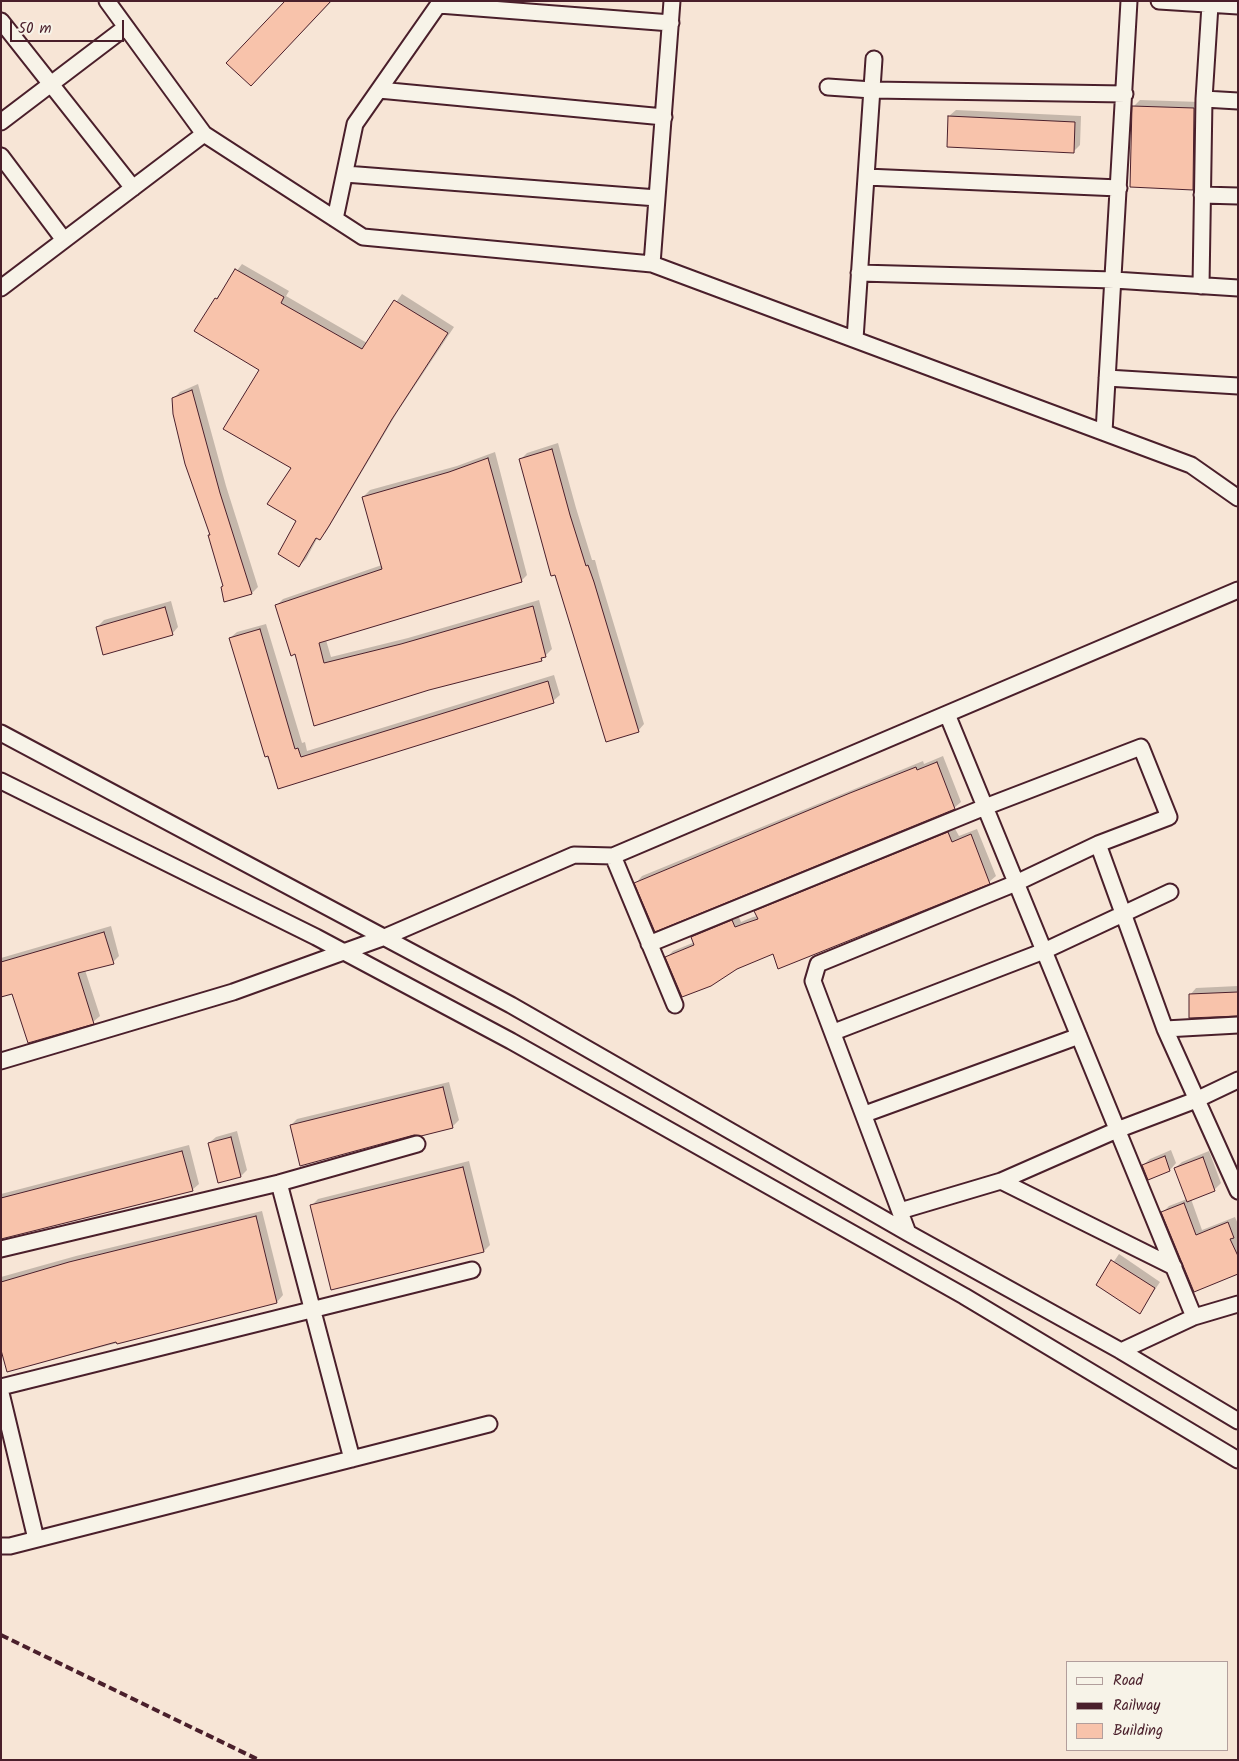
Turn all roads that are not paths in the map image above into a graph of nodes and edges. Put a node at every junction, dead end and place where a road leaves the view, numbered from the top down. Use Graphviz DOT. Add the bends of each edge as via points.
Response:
graph roads {
  1 [pos="672,1"];
  2 [pos="1129,1"];
  3 [pos="1159,1"];
  4 [pos="112,3"];
  5 [pos="440,3"];
  6 [pos="1210,5"];
  7 [pos="1238,6"];
  8 [pos="1,21"];
  9 [pos="671,23"];
  10 [pos="126,27"];
  11 [pos="874,59"];
  12 [pos="50,85"];
  13 [pos="828,87"];
  14 [pos="379,90"];
  15 [pos="872,90"];
  16 [pos="1125,94"];
  17 [pos="1204,99"];
  18 [pos="1238,101"];
  19 [pos="664,117"];
  20 [pos="1,122"];
  21 [pos="204,134"];
  22 [pos="1,156"];
  23 [pos="345,174"];
  24 [pos="866,176"];
  25 [pos="133,188"];
  26 [pos="1119,188"];
  27 [pos="1202,195"];
  28 [pos="1238,196"];
  29 [pos="657,198"];
  30 [pos="335,219"];
  31 [pos="64,240"];
  32 [pos="652,264"];
  33 [pos="859,273"];
  34 [pos="1114,280"];
  35 [pos="1200,286"];
  36 [pos="1,288"];
  37 [pos="1238,288"];
  38 [pos="855,340"];
  39 [pos="1108,378"];
  40 [pos="1238,386"];
  41 [pos="1104,432"];
  42 [pos="1238,498"];
  43 [pos="1238,590"];
  44 [pos="947,714"];
  45 [pos="1,733"];
  46 [pos="1,781"];
  47 [pos="985,807"];
  48 [pos="1098,844"];
  49 [pos="612,856"];
  50 [pos="1016,883"];
  51 [pos="1170,892"];
  52 [pos="1122,914"];
  53 [pos="385,937"];
  54 [pos="649,944"];
  55 [pos="1044,951"];
  56 [pos="344,952"];
  57 [pos="674,1005"];
  58 [pos="1238,1024"];
  59 [pos="1164,1029"];
  60 [pos="834,1032"];
  61 [pos="1079,1036"];
  62 [pos="1,1061"];
  63 [pos="1238,1080"];
  64 [pos="1196,1100"];
  65 [pos="865,1114"];
  66 [pos="1117,1130"];
  67 [pos="418,1144"];
  68 [pos="1000,1181"];
  69 [pos="278,1183"];
  70 [pos="1237,1185"];
  71 [pos="900,1211"];
  72 [pos="908,1233"];
  73 [pos="1,1249"];
  74 [pos="1174,1267"];
  75 [pos="472,1270"];
  76 [pos="1238,1304"];
  77 [pos="312,1311"];
  78 [pos="1194,1317"];
  79 [pos="1121,1351"];
  80 [pos="1,1387"];
  81 [pos="1,1393"];
  82 [pos="1238,1421"];
  83 [pos="489,1424"];
  84 [pos="352,1459"];
  85 [pos="1238,1460"];
  86 [pos="36,1539"];
  87 [pos="1,1546"];
  1 -- 9 [label="street"];
  2 -- 16 [label="street"];
  3 -- 6 [label="street"];
  4 -- 10 [label="street"];
  5 -- 9 [label="street"];
  5 -- 14 [label="street"];
  6 -- 7 [label="street"];
  6 -- 17 [label="street"];
  8 -- 12 [label="street"];
  9 -- 19 [label="street"];
  10 -- 12 [label="street"];
  10 -- 21 [label="street"];
  11 -- 15 [label="street"];
  12 -- 20 [label="street"];
  12 -- 25 [label="street"];
  13 -- 15 [label="street"];
  14 -- 19 [label="street"];
  14 -- 23 [label="street" via="355,124"];
  15 -- 16 [label="street"];
  15 -- 24 [label="street"];
  16 -- 26 [label="street"];
  17 -- 18 [label="street"];
  17 -- 27 [label="street"];
  19 -- 29 [label="street"];
  21 -- 25 [label="street"];
  21 -- 30 [label="street"];
  22 -- 31 [label="street"];
  23 -- 29 [label="street"];
  23 -- 30 [label="street"];
  24 -- 26 [label="street"];
  24 -- 33 [label="street"];
  25 -- 31 [label="street"];
  26 -- 34 [label="street"];
  27 -- 28 [label="street"];
  27 -- 35 [label="street"];
  29 -- 32 [label="street"];
  30 -- 32 [label="street" via="363,237"];
  31 -- 36 [label="street"];
  32 -- 38 [label="street"];
  33 -- 34 [label="street"];
  33 -- 38 [label="street"];
  34 -- 35 [label="street"];
  34 -- 39 [label="street"];
  35 -- 37 [label="street"];
  38 -- 41 [label="street"];
  39 -- 40 [label="street"];
  39 -- 41 [label="street"];
  41 -- 42 [label="street" via="1191,465"];
  43 -- 44 [label="street"];
  44 -- 47 [label="street"];
  44 -- 49 [label="street"];
  45 -- 53 [label="street"];
  46 -- 56 [label="street"];
  47 -- 48 [label="street" via="1141,747 1169,817"];
  47 -- 50 [label="street"];
  47 -- 54 [label="street"];
  48 -- 50 [label="street"];
  48 -- 52 [label="street"];
  49 -- 53 [label="street" via="574,855"];
  49 -- 54 [label="street"];
  50 -- 55 [label="street"];
  50 -- 60 [label="street" via="818,964 814,981"];
  51 -- 52 [label="street"];
  52 -- 55 [label="street"];
  52 -- 59 [label="street"];
  53 -- 56 [label="street"];
  53 -- 72 [label="street" via="511,1005"];
  54 -- 57 [label="street"];
  55 -- 60 [label="street"];
  55 -- 61 [label="street"];
  56 -- 62 [label="street" via="233,992"];
  56 -- 85 [label="street" via="511,1041 946,1286"];
  58 -- 59 [label="street"];
  59 -- 64 [label="street"];
  60 -- 65 [label="street"];
  61 -- 65 [label="street"];
  61 -- 66 [label="street"];
  63 -- 64 [label="street"];
  64 -- 66 [label="street"];
  64 -- 70 [label="street"];
  65 -- 71 [label="street"];
  66 -- 68 [label="street"];
  66 -- 74 [label="street"];
  67 -- 69 [label="street"];
  68 -- 71 [label="street"];
  68 -- 74 [label="street"];
  69 -- 73 [label="street"];
  69 -- 77 [label="street"];
  71 -- 72 [label="street"];
  72 -- 79 [label="street"];
  74 -- 78 [label="street"];
  75 -- 77 [label="street"];
  76 -- 78 [label="street"];
  77 -- 80 [label="street"];
  77 -- 84 [label="street"];
  78 -- 79 [label="street"];
  79 -- 82 [label="street"];
  81 -- 86 [label="street"];
  83 -- 84 [label="street"];
  84 -- 86 [label="street"];
  86 -- 87 [label="street"];
}
